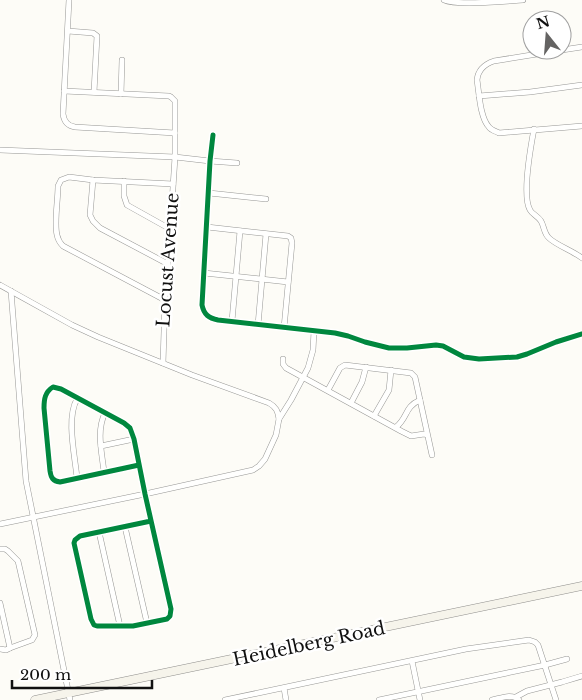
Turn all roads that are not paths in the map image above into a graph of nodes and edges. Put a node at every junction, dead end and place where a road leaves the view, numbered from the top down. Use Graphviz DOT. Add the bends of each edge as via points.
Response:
graph roads {
  1 [pos="69,0"];
  2 [pos="444,0"];
  3 [pos="523,0"];
  4 [pos="68,31"];
  5 [pos="522,56"];
  6 [pos="122,60"];
  7 [pos="582,86"];
  8 [pos="64,91"];
  9 [pos="94,92"];
  10 [pos="121,94"];
  11 [pos="479,96"];
  12 [pos="582,126"];
  13 [pos="534,129"];
  14 [pos="175,133"];
  15 [pos="213,135"];
  16 [pos="0,150"];
  17 [pos="175,158"];
  18 [pos="210,162"];
  19 [pos="237,163"];
  20 [pos="93,180"];
  21 [pos="124,182"];
  22 [pos="173,184"];
  23 [pos="209,193"];
  24 [pos="266,198"];
  25 [pos="207,227"];
  26 [pos="170,229"];
  27 [pos="240,231"];
  28 [pos="266,234"];
  29 [pos="582,258"];
  30 [pos="168,264"];
  31 [pos="204,273"];
  32 [pos="236,276"];
  33 [pos="262,280"];
  34 [pos="288,282"];
  35 [pos="0,285"];
  36 [pos="11,291"];
  37 [pos="164,300"];
  38 [pos="232,322"];
  39 [pos="258,325"];
  40 [pos="284,328"];
  41 [pos="314,331"];
  42 [pos="582,334"];
  43 [pos="283,359"];
  44 [pos="163,363"];
  45 [pos="366,367"];
  46 [pos="391,370"];
  47 [pos="303,376"];
  48 [pos="328,390"];
  49 [pos="78,399"];
  50 [pos="420,400"];
  51 [pos="351,403"];
  52 [pos="105,413"];
  53 [pos="374,416"];
  54 [pos="280,419"];
  55 [pos="396,428"];
  56 [pos="427,436"];
  57 [pos="134,439"];
  58 [pos="101,446"];
  59 [pos="432,455"];
  60 [pos="139,465"];
  61 [pos="104,472"];
  62 [pos="77,478"];
  63 [pos="145,494"];
  64 [pos="34,517"];
  65 [pos="151,521"];
  66 [pos="0,524"];
  67 [pos="125,527"];
  68 [pos="99,532"];
  69 [pos="0,549"];
  70 [pos="582,586"];
  71 [pos="0,603"];
  72 [pos="146,623"];
  73 [pos="120,626"];
  74 [pos="10,648"];
  75 [pos="0,649"];
  76 [pos="567,659"];
  77 [pos="412,661"];
  78 [pos="545,665"];
  79 [pos="582,676"];
  80 [pos="551,685"];
  81 [pos="284,688"];
  82 [pos="418,692"];
  83 [pos="70,696"];
  84 [pos="518,699"];
  85 [pos="35,700"];
  86 [pos="225,700"];
  87 [pos="286,700"];
  88 [pos="379,700"];
  89 [pos="420,700"];
  90 [pos="492,700"];
  91 [pos="556,700"];
  1 -- 4 [label="street"];
  2 -- 3 [label="street"];
  4 -- 8 [label="street"];
  4 -- 9 [label="street" via="97,36"];
  5 -- 11 [label="street" via="494,61 478,73"];
  6 -- 10 [label="street"];
  7 -- 11 [label="street"];
  8 -- 9 [label="street"];
  8 -- 14 [label="street" via="63,117 72,126"];
  9 -- 10 [label="street"];
  10 -- 14 [label="street, Locust Avenue" via="169,96 174,99"];
  11 -- 13 [label="street" via="484,118 491,129 499,132"];
  12 -- 13 [label="street"];
  13 -- 29 [label="street" via="529,157 528,207 541,221 548,238"];
  14 -- 17 [label="street, Locust Avenue"];
  15 -- 18 [label="street"];
  16 -- 17 [label="street"];
  17 -- 18 [label="street"];
  17 -- 22 [label="street, Locust Avenue"];
  18 -- 19 [label="street"];
  18 -- 23 [label="street"];
  20 -- 21 [label="street"];
  20 -- 30 [label="street" via="90,215 93,221 100,228"];
  20 -- 37 [label="street" via="69,177 59,182 56,235 60,242"];
  21 -- 22 [label="street"];
  21 -- 26 [label="street" via="128,205"];
  22 -- 26 [label="street, Locust Avenue"];
  23 -- 24 [label="street"];
  23 -- 25 [label="street"];
  25 -- 27 [label="street"];
  25 -- 31 [label="street"];
  26 -- 30 [label="street, Locust Avenue"];
  27 -- 28 [label="street"];
  27 -- 32 [label="street"];
  28 -- 33 [label="street"];
  28 -- 34 [label="street" via="291,238"];
  30 -- 37 [label="street, Locust Avenue"];
  31 -- 32 [label="street"];
  31 -- 38 [label="street" via="204,313 207,317"];
  32 -- 33 [label="street"];
  32 -- 38 [label="street"];
  33 -- 34 [label="street"];
  33 -- 39 [label="street"];
  34 -- 40 [label="street"];
  35 -- 36 [label="street"];
  36 -- 44 [label="street" via="83,330"];
  36 -- 64 [label="street" via="25,472"];
  37 -- 44 [label="street, Locust Avenue"];
  38 -- 39 [label="street"];
  39 -- 40 [label="street"];
  40 -- 41 [label="street"];
  41 -- 42 [label="street" via="343,335 389,348 443,346 464,357 479,359 517,357"];
  41 -- 47 [label="street" via="313,350"];
  43 -- 47 [label="street" via="286,368"];
  44 -- 54 [label="street" via="269,403"];
  45 -- 46 [label="street"];
  45 -- 48 [label="street" via="342,366"];
  45 -- 51 [label="street"];
  46 -- 50 [label="street" via="413,374"];
  46 -- 53 [label="street" via="389,390"];
  47 -- 48 [label="street"];
  47 -- 54 [label="street"];
  48 -- 51 [label="street"];
  49 -- 52 [label="street"];
  49 -- 62 [label="street" via="72,419"];
  49 -- 62 [label="street" via="52,387 47,391 44,402 52,478 60,482"];
  50 -- 55 [label="street" via="410,405"];
  50 -- 56 [label="street"];
  51 -- 53 [label="street"];
  52 -- 57 [label="street" via="127,426"];
  52 -- 58 [label="street" via="100,427"];
  53 -- 55 [label="street"];
  54 -- 63 [label="street" via="265,459 253,470"];
  55 -- 56 [label="street" via="411,436"];
  56 -- 59 [label="street"];
  57 -- 58 [label="street"];
  57 -- 60 [label="street"];
  58 -- 61 [label="street"];
  60 -- 61 [label="street"];
  60 -- 63 [label="street"];
  61 -- 62 [label="street"];
  63 -- 64 [label="street"];
  63 -- 65 [label="street"];
  64 -- 66 [label="street"];
  64 -- 83 [label="street"];
  65 -- 67 [label="street"];
  65 -- 72 [label="street" via="171,613 167,619"];
  67 -- 68 [label="street"];
  67 -- 72 [label="street"];
  68 -- 73 [label="street"];
  68 -- 73 [label="street" via="78,537 74,543 92,622 97,626"];
  69 -- 74 [label="street" via="8,551 19,564 35,635 32,640"];
  70 -- 83 [label="main road, Heidelberg Road"];
  71 -- 74 [label="street"];
  72 -- 73 [label="street"];
  74 -- 75 [label="street"];
  76 -- 78 [label="street"];
  77 -- 78 [label="street" via="528,640 538,645"];
  77 -- 81 [label="street"];
  77 -- 82 [label="street"];
  78 -- 80 [label="street"];
  78 -- 82 [label="street"];
  79 -- 80 [label="street"];
  80 -- 84 [label="street" via="527,691"];
  80 -- 91 [label="street"];
  81 -- 86 [label="street"];
  81 -- 87 [label="street"];
  82 -- 88 [label="street"];
  82 -- 89 [label="street"];
  83 -- 85 [label="main road, Heidelberg Road"];
  84 -- 90 [label="street" via="510,696"];
}
